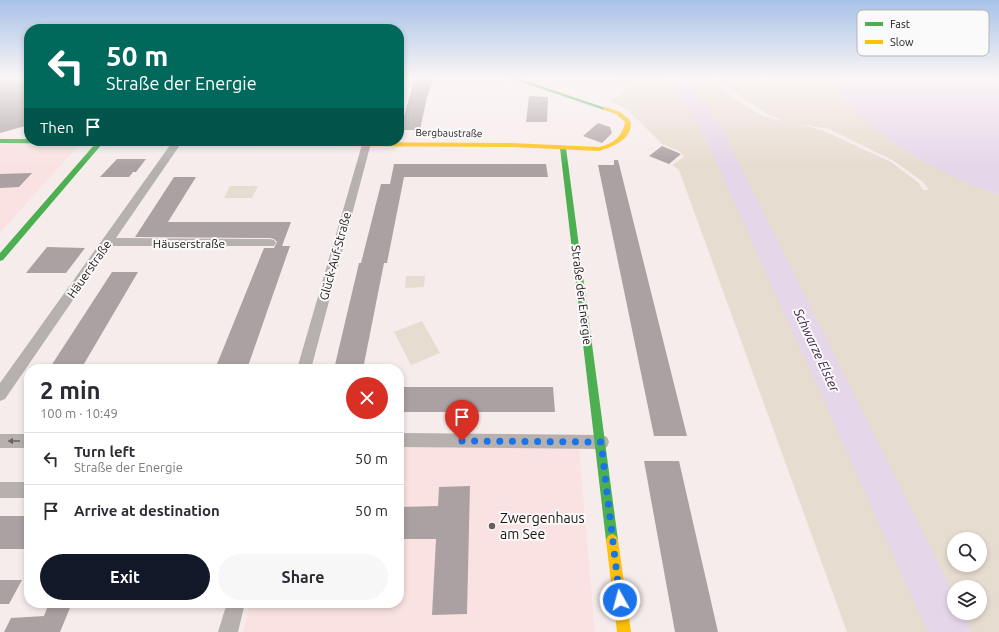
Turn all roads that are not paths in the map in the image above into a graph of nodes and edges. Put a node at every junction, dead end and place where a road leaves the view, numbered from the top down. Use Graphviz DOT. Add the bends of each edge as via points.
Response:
graph roads {
  1 [pos="601,107"];
  2 [pos="0,141"];
  3 [pos="24,141"];
  4 [pos="404,144"];
  5 [pos="97,146"];
  6 [pos="174,146"];
  7 [pos="365,146"];
  8 [pos="562,148"];
  9 [pos="107,242"];
  10 [pos="270,244"];
  11 [pos="0,258"];
  12 [pos="305,364"];
  13 [pos="0,395"];
  14 [pos="404,440"];
  15 [pos="0,441"];
  16 [pos="24,441"];
  17 [pos="601,442"];
  18 [pos="0,490"];
  19 [pos="24,490"];
  20 [pos="235,608"];
  21 [pos="228,632"];
  22 [pos="624,632"];
  1 -- 8 [label="street, Bergbaustraße" via="618,113 628,121 626,131 611,147"];
  2 -- 3 [label="street, Bergbaustraße"];
  4 -- 8 [label="street, Bergbaustraße"];
  5 -- 11 [label="street"];
  6 -- 9 [label="street, Häuerstraße"];
  7 -- 12 [label="street, Glück-Auf-Straße"];
  8 -- 17 [label="street, Straße der Energie"];
  9 -- 10 [label="street, Häuserstraße"];
  9 -- 13 [label="street, Häuerstraße"];
  14 -- 17 [label="street"];
  16 -- 15 [label="street, one-way"];
  17 -- 22 [label="street, Straße der Energie"];
  18 -- 19 [label="street"];
  20 -- 21 [label="street"];
}
